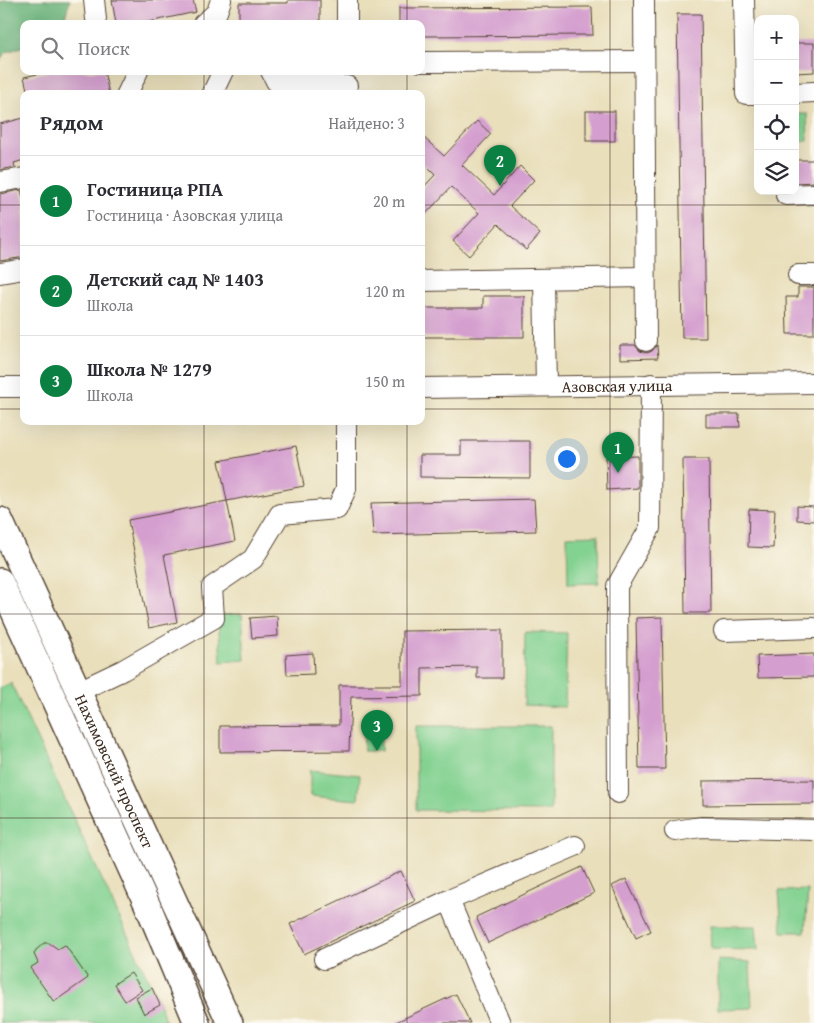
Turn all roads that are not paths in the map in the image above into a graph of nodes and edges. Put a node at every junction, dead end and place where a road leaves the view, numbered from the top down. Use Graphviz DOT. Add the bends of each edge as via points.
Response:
graph roads {
  1 [pos="221,0"];
  2 [pos="347,0"];
  3 [pos="644,0"];
  4 [pos="744,0"];
  5 [pos="208,20"];
  6 [pos="347,20"];
  7 [pos="643,61"];
  8 [pos="425,62"];
  9 [pos="136,75"];
  10 [pos="221,75"];
  11 [pos="273,75"];
  12 [pos="347,84"];
  13 [pos="129,90"];
  14 [pos="214,90"];
  15 [pos="814,92"];
  16 [pos="799,93"];
  17 [pos="754,94"];
  18 [pos="20,179"];
  19 [pos="0,182"];
  20 [pos="814,194"];
  21 [pos="799,195"];
  22 [pos="20,270"];
  23 [pos="0,273"];
  24 [pos="645,277"];
  25 [pos="544,278"];
  26 [pos="425,281"];
  27 [pos="646,341"];
  28 [pos="814,383"];
  29 [pos="651,384"];
  30 [pos="546,386"];
  31 [pos="0,387"];
  32 [pos="20,387"];
  33 [pos="425,388"];
  34 [pos="346,425"];
  35 [pos="0,520"];
  36 [pos="0,581"];
  37 [pos="814,628"];
  38 [pos="724,631"];
  39 [pos="79,691"];
  40 [pos="618,793"];
  41 [pos="814,830"];
  42 [pos="675,831"];
  43 [pos="575,846"];
  44 [pos="449,900"];
  45 [pos="324,959"];
  46 [pos="496,1021"];
  47 [pos="197,1023"];
  48 [pos="230,1023"];
  1 -- 5 [label="street" via="217,12"];
  2 -- 6 [label="street"];
  3 -- 7 [label="street"];
  4 -- 17 [label="street" via="746,94"];
  7 -- 8 [label="street"];
  7 -- 24 [label="street"];
  9 -- 13 [label="street"];
  10 -- 14 [label="street"];
  11 -- 12 [label="street" via="276,81"];
  15 -- 16 [label="street"];
  18 -- 19 [label="street"];
  20 -- 21 [label="street"];
  22 -- 23 [label="street"];
  24 -- 25 [label="street"];
  24 -- 27 [label="street"];
  25 -- 26 [label="street"];
  25 -- 30 [label="street"];
  28 -- 29 [label="street, Азовская улица"];
  29 -- 30 [label="street, Азовская улица"];
  29 -- 40 [label="street" via="650,528 617,586"];
  30 -- 33 [label="street, Азовская улица"];
  31 -- 32 [label="street"];
  34 -- 39 [label="street" via="346,489 337,509 280,514 253,559 212,587 214,618"];
  35 -- 39 [label="main road, Нахимовский проспект"];
  36 -- 47 [label="main road, Нахимовский проспект" via="147,904"];
  37 -- 38 [label="street"];
  39 -- 48 [label="main road, Нахимовский проспект"];
  41 -- 42 [label="street" via="701,827"];
  43 -- 44 [label="street"];
  44 -- 45 [label="street"];
  44 -- 46 [label="street"];
}
